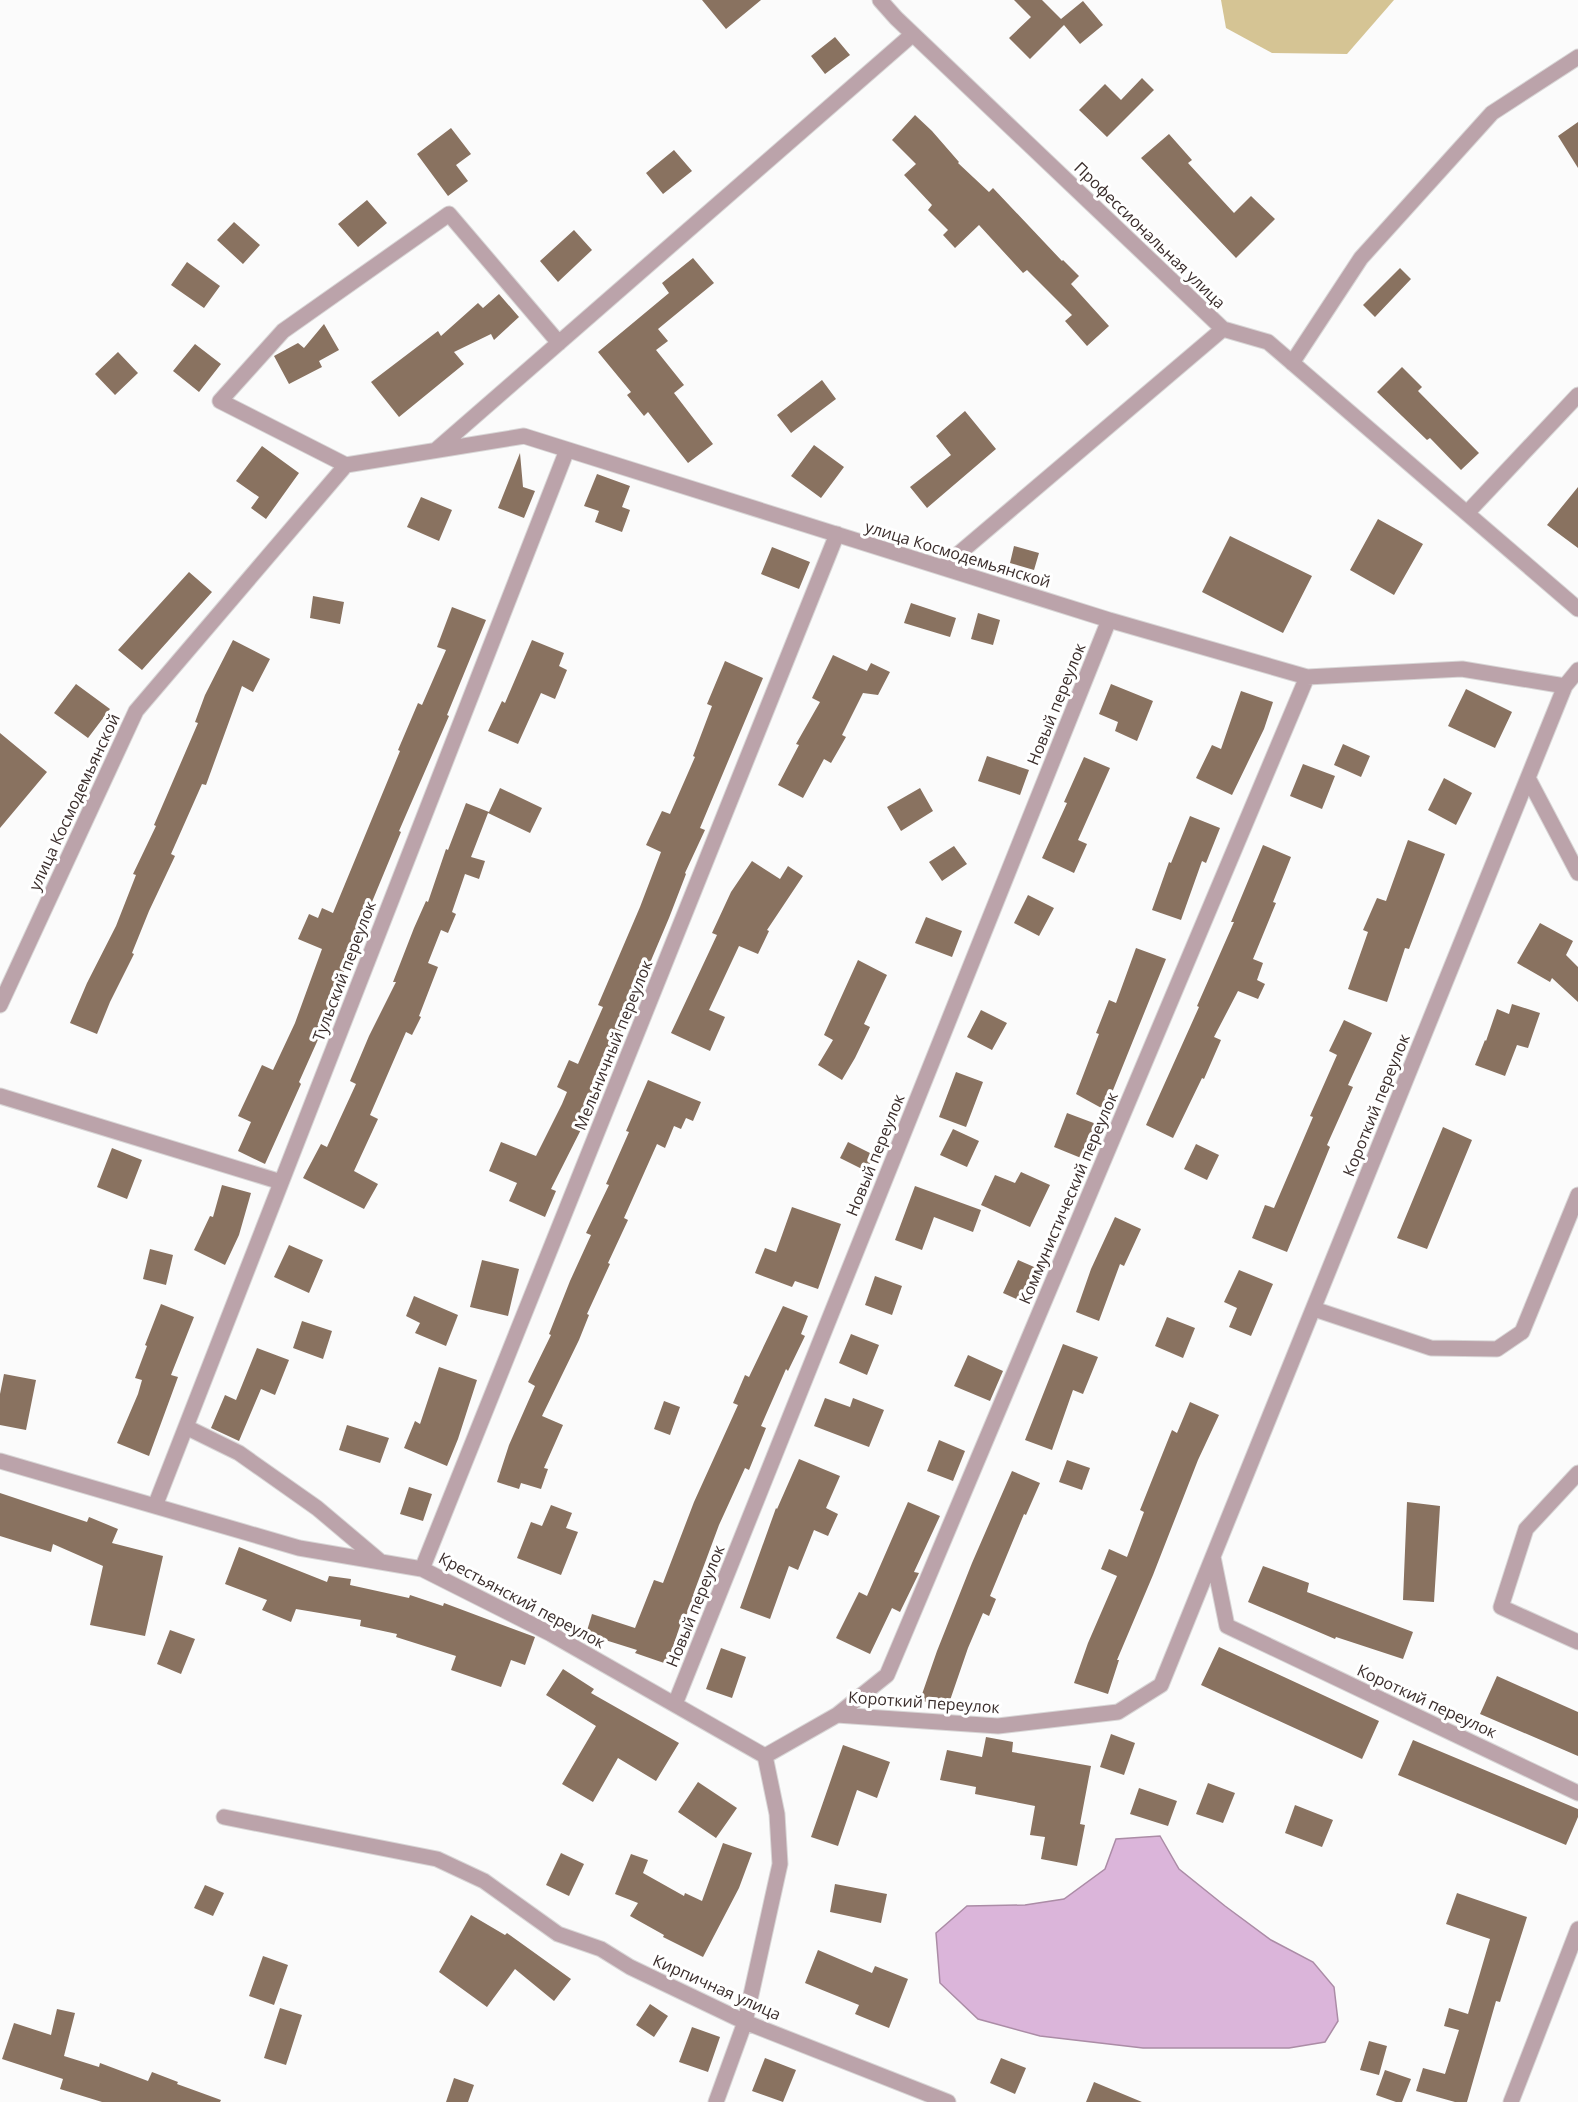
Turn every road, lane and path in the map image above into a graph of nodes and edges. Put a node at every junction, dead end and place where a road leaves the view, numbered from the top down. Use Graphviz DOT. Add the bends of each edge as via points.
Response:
graph roads {
  1 [pos="880,0"];
  2 [pos="913,34"];
  3 [pos="1578,57"];
  4 [pos="1223,329"];
  5 [pos="559,343"];
  6 [pos="1292,363"];
  7 [pos="1578,395"];
  8 [pos="567,450"];
  9 [pos="434,451"];
  10 [pos="346,465"];
  11 [pos="1467,513"];
  12 [pos="837,534"];
  13 [pos="943,567"];
  14 [pos="1578,609"];
  15 [pos="1109,620"];
  16 [pos="1578,670"];
  17 [pos="1307,677"];
  18 [pos="1565,686"];
  19 [pos="1528,778"];
  20 [pos="1578,873"];
  21 [pos="0,1005"];
  22 [pos="0,1096"];
  23 [pos="281,1182"];
  24 [pos="1578,1195"];
  25 [pos="1314,1309"];
  26 [pos="186,1427"];
  27 [pos="0,1461"];
  28 [pos="1578,1473"];
  29 [pos="155,1506"];
  30 [pos="1213,1556"];
  31 [pos="381,1562"];
  32 [pos="422,1569"];
  33 [pos="1578,1642"];
  34 [pos="675,1704"];
  35 [pos="837,1715"];
  36 [pos="765,1756"];
  37 [pos="1578,1793"];
  38 [pos="224,1817"];
  39 [pos="1578,1929"];
  40 [pos="745,2022"];
  41 [pos="716,2102"];
  42 [pos="948,2102"];
  43 [pos="1511,2102"];
  1 -- 2 [label="street, Профессиональная улица"];
  2 -- 4 [label="street, Профессиональная улица"];
  2 -- 5 [label="street"];
  3 -- 6 [label="street" via="1492,113 1361,258"];
  4 -- 6 [label="street, Профессиональная улица" via="1268,342"];
  4 -- 13 [label="street"];
  5 -- 9 [label="street"];
  5 -- 10 [label="street" via="449,214 283,331 220,401"];
  6 -- 11 [label="street, Профессиональная улица"];
  7 -- 11 [label="street"];
  8 -- 9 [label="street, улица Космодемьянской" via="524,436"];
  8 -- 12 [label="street, улица Космодемьянской"];
  8 -- 23 [label="street, Тульский переулок"];
  9 -- 10 [label="street, улица Космодемьянской"];
  10 -- 21 [label="street, улица Космодемьянской" via="136,711"];
  11 -- 14 [label="street, Профессиональная улица"];
  12 -- 13 [label="street, улица Космодемьянской"];
  12 -- 32 [label="street, Мельничный переулок"];
  13 -- 15 [label="street, улица Космодемьянской"];
  15 -- 17 [label="street, улица Космодемьянской"];
  15 -- 34 [label="street, Новый переулок"];
  16 -- 18 [label="street, Короткий переулок"];
  17 -- 18 [label="street, улица Космодемьянской" via="1462,669"];
  17 -- 35 [label="street, Коммунистический переулок" via="887,1675"];
  18 -- 19 [label="street, Короткий переулок"];
  19 -- 20 [label="street"];
  19 -- 25 [label="street, Короткий переулок"];
  22 -- 23 [label="street"];
  23 -- 26 [label="street, Тульский переулок"];
  24 -- 25 [label="street" via="1522,1332 1497,1348 1431,1348"];
  25 -- 30 [label="street, Короткий переулок"];
  26 -- 29 [label="street, Тульский переулок"];
  26 -- 31 [label="street" via="239,1453 317,1508"];
  27 -- 29 [label="street, Крестьянский переулок"];
  28 -- 33 [label="street" via="1526,1529 1501,1607"];
  29 -- 31 [label="street, Крестьянский переулок" via="299,1548"];
  30 -- 35 [label="street, Короткий переулок" via="1161,1685 1118,1712 998,1726"];
  30 -- 37 [label="street, Короткий переулок" via="1227,1626"];
  31 -- 32 [label="street, Крестьянский переулок"];
  32 -- 34 [label="street, Крестьянский переулок" via="551,1634"];
  34 -- 36 [label="street, Крестьянский переулок"];
  35 -- 36 [label="street, Короткий переулок"];
  36 -- 40 [label="street" via="777,1814 780,1864"];
  38 -- 40 [label="street, Кирпичная улица" via="437,1859 484,1881 558,1934 601,1949"];
  39 -- 43 [label="street"];
  40 -- 41 [label="street"];
  40 -- 42 [label="street, Кирпичная улица"];
}
